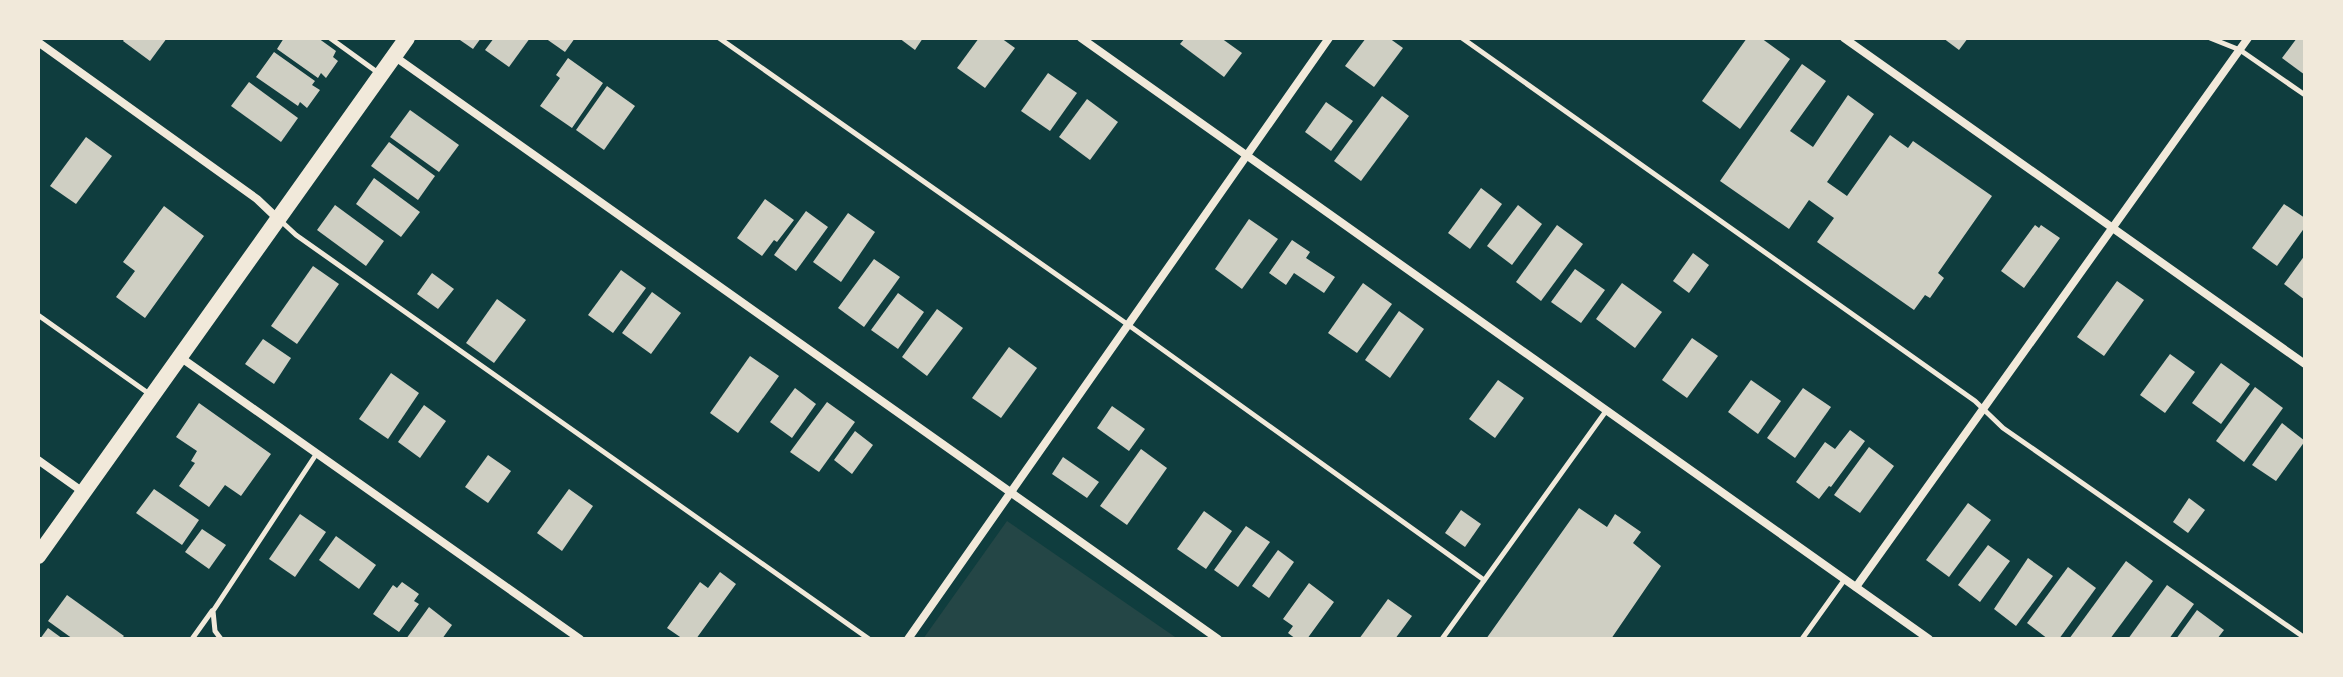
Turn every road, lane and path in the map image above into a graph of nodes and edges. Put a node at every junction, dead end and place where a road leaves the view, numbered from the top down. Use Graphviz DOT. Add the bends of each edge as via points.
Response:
graph roads {
  1 [pos="330,38"];
  2 [pos="407,38"];
  3 [pos="719,38"];
  4 [pos="1081,38"];
  5 [pos="1329,38"];
  6 [pos="1462,38"];
  7 [pos="1844,38"];
  8 [pos="2210,38"];
  9 [pos="2248,38"];
  10 [pos="38,42"];
  11 [pos="2240,50"];
  12 [pos="394,56"];
  13 [pos="381,75"];
  14 [pos="2305,95"];
  15 [pos="1246,154"];
  16 [pos="278,219"];
  17 [pos="2113,228"];
  18 [pos="38,315"];
  19 [pos="1127,324"];
  20 [pos="180,357"];
  21 [pos="2305,364"];
  22 [pos="152,396"];
  23 [pos="1984,408"];
  24 [pos="1606,410"];
  25 [pos="317,453"];
  26 [pos="38,460"];
  27 [pos="83,492"];
  28 [pos="1010,492"];
  29 [pos="38,556"];
  30 [pos="1845,579"];
  31 [pos="1484,580"];
  32 [pos="1856,587"];
  33 [pos="213,611"];
  34 [pos="2305,638"];
  35 [pos="192,639"];
  36 [pos="221,639"];
  37 [pos="580,639"];
  38 [pos="869,639"];
  39 [pos="908,639"];
  40 [pos="1218,639"];
  41 [pos="1442,639"];
  42 [pos="1802,639"];
  43 [pos="1929,639"];
  1 -- 13 [label="lane"];
  2 -- 12 [label="main road"];
  3 -- 19 [label="lane"];
  4 -- 15 [label="street"];
  5 -- 15 [label="street"];
  6 -- 23 [label="lane"];
  7 -- 17 [label="street"];
  8 -- 11 [label="lane"];
  9 -- 11 [label="street"];
  10 -- 16 [label="street"];
  11 -- 14 [label="lane"];
  11 -- 17 [label="street"];
  12 -- 13 [label="main road"];
  12 -- 28 [label="street"];
  13 -- 16 [label="main road"];
  15 -- 19 [label="street"];
  15 -- 24 [label="street"];
  16 -- 20 [label="main road"];
  16 -- 38 [label="lane"];
  17 -- 21 [label="street"];
  17 -- 23 [label="street"];
  18 -- 22 [label="lane"];
  19 -- 28 [label="street"];
  19 -- 31 [label="lane"];
  20 -- 22 [label="main road"];
  20 -- 25 [label="street"];
  22 -- 27 [label="main road"];
  23 -- 32 [label="street"];
  23 -- 34 [label="lane" via="2003,428"];
  24 -- 30 [label="street"];
  24 -- 31 [label="lane"];
  25 -- 33 [label="lane"];
  25 -- 37 [label="street"];
  26 -- 27 [label="street"];
  27 -- 29 [label="main road"];
  28 -- 39 [label="street"];
  28 -- 40 [label="street"];
  30 -- 32 [label="street"];
  30 -- 42 [label="lane"];
  31 -- 41 [label="lane"];
  32 -- 43 [label="street"];
  33 -- 35 [label="lane"];
  33 -- 36 [label="lane"];
}
